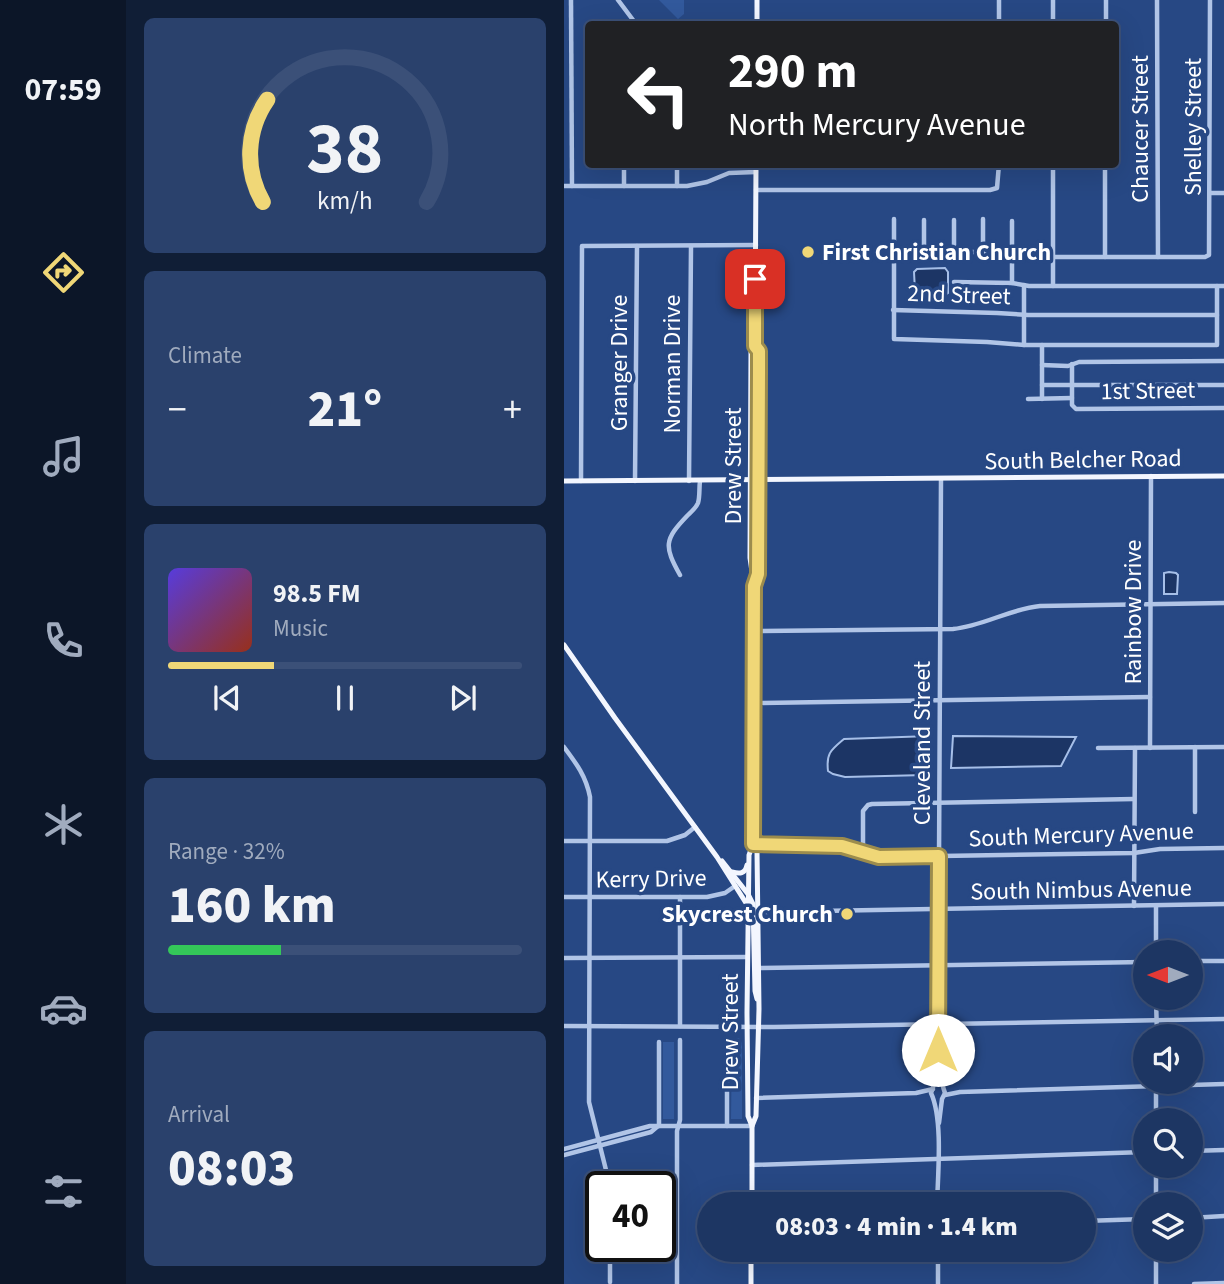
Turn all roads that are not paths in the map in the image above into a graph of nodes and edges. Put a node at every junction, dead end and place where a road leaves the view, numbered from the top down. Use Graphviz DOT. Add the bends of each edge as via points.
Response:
graph roads {
  1 [pos="571,0"];
  2 [pos="618,0"];
  3 [pos="757,0"];
  4 [pos="999,0"];
  5 [pos="1053,0"];
  6 [pos="1106,0"];
  7 [pos="1157,0"];
  8 [pos="1210,0"];
  9 [pos="634,21"];
  10 [pos="757,21"];
  11 [pos="999,21"];
  12 [pos="1053,21"];
  13 [pos="1106,21"];
  14 [pos="624,168"];
  15 [pos="677,168"];
  16 [pos="756,168"];
  17 [pos="999,168"];
  18 [pos="1053,168"];
  19 [pos="1105,168"];
  20 [pos="564,186"];
  21 [pos="572,186"];
  22 [pos="624,186"];
  23 [pos="677,186"];
  24 [pos="756,190"];
  25 [pos="1210,193"];
  26 [pos="1224,193"];
  27 [pos="894,219"];
  28 [pos="983,219"];
  29 [pos="924,220"];
  30 [pos="954,220"];
  31 [pos="1012,221"];
  32 [pos="756,245"];
  33 [pos="637,246"];
  34 [pos="691,247"];
  35 [pos="894,252"];
  36 [pos="924,252"];
  37 [pos="954,252"];
  38 [pos="983,252"];
  39 [pos="1012,252"];
  40 [pos="1053,257"];
  41 [pos="1105,257"];
  42 [pos="1158,257"];
  43 [pos="954,282"];
  44 [pos="1012,283"];
  45 [pos="1024,285"];
  46 [pos="1053,286"];
  47 [pos="1217,286"];
  48 [pos="1224,286"];
  49 [pos="894,310"];
  50 [pos="1024,315"];
  51 [pos="1217,315"];
  52 [pos="1024,345"];
  53 [pos="1042,345"];
  54 [pos="755,346"];
  55 [pos="1224,361"];
  56 [pos="1072,364"];
  57 [pos="1042,365"];
  58 [pos="1042,385"];
  59 [pos="1072,385"];
  60 [pos="1224,385"];
  61 [pos="1072,398"];
  62 [pos="1028,399"];
  63 [pos="1042,399"];
  64 [pos="1224,408"];
  65 [pos="1151,476"];
  66 [pos="1224,476"];
  67 [pos="941,478"];
  68 [pos="751,480"];
  69 [pos="758,480"];
  70 [pos="564,481"];
  71 [pos="582,481"];
  72 [pos="635,481"];
  73 [pos="689,481"];
  74 [pos="700,481"];
  75 [pos="680,575"];
  76 [pos="754,586"];
  77 [pos="1224,603"];
  78 [pos="1151,604"];
  79 [pos="940,629"];
  80 [pos="754,631"];
  81 [pos="564,645"];
  82 [pos="1150,697"];
  83 [pos="940,699"];
  84 [pos="754,702"];
  85 [pos="564,747"];
  86 [pos="1195,747"];
  87 [pos="1224,747"];
  88 [pos="1098,748"];
  89 [pos="1135,748"];
  90 [pos="1150,748"];
  91 [pos="1134,800"];
  92 [pos="940,803"];
  93 [pos="1195,812"];
  94 [pos="695,827"];
  95 [pos="564,841"];
  96 [pos="589,841"];
  97 [pos="753,844"];
  98 [pos="1224,848"];
  99 [pos="863,852"];
  100 [pos="1134,853"];
  101 [pos="749,855"];
  102 [pos="939,856"];
  103 [pos="717,857"];
  104 [pos="732,872"];
  105 [pos="736,886"];
  106 [pos="748,894"];
  107 [pos="564,897"];
  108 [pos="589,897"];
  109 [pos="680,897"];
  110 [pos="1224,904"];
  111 [pos="1134,906"];
  112 [pos="1156,906"];
  113 [pos="748,907"];
  114 [pos="939,910"];
  115 [pos="759,912"];
  116 [pos="747,931"];
  117 [pos="1156,940"];
  118 [pos="589,957"];
  119 [pos="747,957"];
  120 [pos="564,958"];
  121 [pos="680,958"];
  122 [pos="1203,961"];
  123 [pos="1224,961"];
  124 [pos="1133,962"];
  125 [pos="939,966"];
  126 [pos="757,967"];
  127 [pos="1157,1010"];
  128 [pos="1224,1019"];
  129 [pos="1157,1021"];
  130 [pos="939,1024"];
  131 [pos="564,1026"];
  132 [pos="589,1026"];
  133 [pos="680,1026"];
  134 [pos="747,1027"];
  135 [pos="759,1027"];
  136 [pos="727,1039"];
  137 [pos="680,1040"];
  138 [pos="659,1042"];
  139 [pos="938,1050"];
  140 [pos="1203,1084"];
  141 [pos="1224,1084"];
  142 [pos="1133,1085"];
  143 [pos="934,1088"];
  144 [pos="943,1088"];
  145 [pos="960,1092"];
  146 [pos="916,1093"];
  147 [pos="943,1097"];
  148 [pos="755,1098"];
  149 [pos="934,1098"];
  150 [pos="659,1126"];
  151 [pos="678,1126"];
  152 [pos="727,1126"];
  153 [pos="752,1126"];
  154 [pos="938,1127"];
  155 [pos="599,1139"];
  156 [pos="601,1145"];
  157 [pos="564,1149"];
  158 [pos="1224,1150"];
  159 [pos="1203,1151"];
  160 [pos="1133,1152"];
  161 [pos="564,1155"];
  162 [pos="938,1159"];
  163 [pos="752,1165"];
  164 [pos="607,1171"];
  165 [pos="752,1192"];
  166 [pos="937,1192"];
  167 [pos="1224,1216"];
  168 [pos="1203,1217"];
  169 [pos="1133,1219"];
  170 [pos="1096,1221"];
  171 [pos="610,1262"];
  172 [pos="751,1262"];
  173 [pos="937,1262"];
  174 [pos="1156,1262"];
  175 [pos="610,1282"];
  176 [pos="1224,1283"];
  177 [pos="677,1284"];
  178 [pos="751,1284"];
  179 [pos="938,1284"];
  180 [pos="1156,1284"];
  181 [pos="1194,1284"];
  1 -- 21 [label="street"];
  2 -- 9 [label="street"];
  3 -- 10 [label="main road"];
  4 -- 11 [label="street"];
  5 -- 12 [label="street"];
  6 -- 13 [label="street"];
  7 -- 42 [label="street, Chaucer Street"];
  8 -- 25 [label="street, Shelley Street"];
  14 -- 22 [label="street"];
  15 -- 23 [label="street"];
  16 -- 23 [label="street"];
  16 -- 24 [label="main road, Drew Street"];
  17 -- 24 [label="street" via="997,188 989,190"];
  18 -- 40 [label="street"];
  19 -- 41 [label="street"];
  20 -- 21 [label="street"];
  21 -- 22 [label="street"];
  22 -- 23 [label="street"];
  24 -- 32 [label="main road, Drew Street"];
  25 -- 26 [label="street"];
  25 -- 42 [label="street, Shelley Street" via="1209,255"];
  27 -- 35 [label="street"];
  28 -- 38 [label="street"];
  29 -- 36 [label="street"];
  30 -- 37 [label="street"];
  31 -- 39 [label="street"];
  32 -- 34 [label="street"];
  32 -- 54 [label="main road, Drew Street"];
  33 -- 34 [label="street"];
  33 -- 71 [label="street" via="582,247"];
  33 -- 72 [label="street, Granger Drive"];
  34 -- 73 [label="street, Norman Drive"];
  35 -- 36 [label="street"];
  35 -- 49 [label="street"];
  36 -- 37 [label="street"];
  37 -- 38 [label="street"];
  38 -- 39 [label="street"];
  39 -- 44 [label="street"];
  40 -- 41 [label="street"];
  40 -- 46 [label="street"];
  41 -- 42 [label="street"];
  43 -- 44 [label="street"];
  44 -- 45 [label="street"];
  45 -- 46 [label="street"];
  45 -- 50 [label="street"];
  46 -- 47 [label="street"];
  47 -- 48 [label="street"];
  47 -- 51 [label="street"];
  49 -- 50 [label="street, 2nd Street"];
  49 -- 52 [label="street" via="894,339"];
  50 -- 51 [label="street, 2nd Street"];
  50 -- 52 [label="street"];
  51 -- 53 [label="street" via="1217,345"];
  52 -- 53 [label="street"];
  53 -- 57 [label="street"];
  54 -- 68 [label="main road, Drew Street" via="751,351"];
  54 -- 69 [label="main road, Drew Street" via="759,351"];
  55 -- 56 [label="street"];
  56 -- 57 [label="street"];
  56 -- 59 [label="street"];
  57 -- 58 [label="street"];
  58 -- 59 [label="street"];
  58 -- 63 [label="street"];
  59 -- 60 [label="street"];
  59 -- 61 [label="street"];
  61 -- 63 [label="street"];
  61 -- 64 [label="street, 1st Street" via="1073,408"];
  62 -- 63 [label="street"];
  65 -- 66 [label="main road, South Belcher Road"];
  65 -- 67 [label="main road, South Belcher Road"];
  65 -- 78 [label="street, Rainbow Drive"];
  67 -- 69 [label="main road, South Belcher Road"];
  67 -- 79 [label="street, Cleveland Street"];
  68 -- 69 [label="main road, South Belcher Road"];
  68 -- 74 [label="main road, South Belcher Road"];
  68 -- 76 [label="main road, Drew Street"];
  69 -- 76 [label="main road, Drew Street" via="758,574"];
  70 -- 71 [label="main road, South Belcher Road"];
  71 -- 72 [label="main road, South Belcher Road"];
  72 -- 73 [label="main road, South Belcher Road"];
  73 -- 74 [label="main road, South Belcher Road"];
  74 -- 75 [label="street" via="697,506 669,542 669,554"];
  76 -- 80 [label="main road, Drew Street"];
  77 -- 78 [label="street"];
  78 -- 79 [label="street" via="1029,607 977,625"];
  78 -- 82 [label="street, Rainbow Drive"];
  79 -- 80 [label="street"];
  79 -- 83 [label="street, Cleveland Street"];
  80 -- 84 [label="main road, Drew Street"];
  81 -- 94 [label="main road"];
  82 -- 83 [label="street"];
  82 -- 90 [label="street, Rainbow Drive"];
  83 -- 84 [label="street"];
  83 -- 92 [label="street, Cleveland Street"];
  84 -- 97 [label="main road, Drew Street"];
  85 -- 96 [label="street" via="587,783"];
  86 -- 87 [label="street"];
  86 -- 90 [label="street"];
  86 -- 93 [label="street"];
  88 -- 89 [label="street"];
  89 -- 90 [label="street"];
  89 -- 91 [label="street"];
  91 -- 92 [label="street"];
  91 -- 100 [label="street"];
  92 -- 99 [label="street" via="868,806 863,811"];
  92 -- 102 [label="street, Cleveland Street"];
  94 -- 96 [label="street" via="667,841"];
  94 -- 103 [label="main road"];
  95 -- 96 [label="street"];
  96 -- 108 [label="street"];
  97 -- 99 [label="street, South Mercury Avenue" via="842,846"];
  97 -- 101 [label="main road, Drew Street"];
  97 -- 115 [label="main road, Drew Street"];
  98 -- 100 [label="street, South Mercury Avenue"];
  99 -- 102 [label="street, South Mercury Avenue" via="879,857"];
  100 -- 102 [label="street, South Mercury Avenue"];
  100 -- 111 [label="street"];
  101 -- 104 [label="main road" via="746,869 740,874"];
  101 -- 106 [label="main road, Drew Street"];
  102 -- 114 [label="street, Cleveland Street"];
  103 -- 104 [label="main road"];
  103 -- 105 [label="main road"];
  104 -- 106 [label="main road"];
  105 -- 109 [label="street, Kerry Drive" via="717,896"];
  105 -- 113 [label="main road"];
  106 -- 113 [label="main road, Drew Street"];
  106 -- 126 [label="main road, Drew Street"];
  107 -- 108 [label="street, Kerry Drive"];
  108 -- 109 [label="street, Kerry Drive"];
  108 -- 118 [label="street"];
  109 -- 121 [label="street"];
  110 -- 112 [label="street, South Nimbus Avenue"];
  111 -- 112 [label="street, South Nimbus Avenue"];
  111 -- 114 [label="street, South Nimbus Avenue"];
  112 -- 117 [label="street"];
  113 -- 116 [label="main road, Drew Street"];
  114 -- 115 [label="street, South Nimbus Avenue"];
  114 -- 125 [label="street, Cleveland Street"];
  115 -- 126 [label="main road, Drew Street"];
  116 -- 119 [label="main road, Drew Street"];
  116 -- 126 [label="main road"];
  118 -- 120 [label="street"];
  118 -- 121 [label="street"];
  118 -- 132 [label="street"];
  119 -- 121 [label="street"];
  119 -- 134 [label="main road, Drew Street"];
  121 -- 133 [label="street"];
  122 -- 123 [label="street"];
  124 -- 125 [label="street"];
  125 -- 126 [label="street"];
  125 -- 130 [label="street, Cleveland Street"];
  126 -- 135 [label="main road, Drew Street"];
  127 -- 129 [label="street"];
  128 -- 129 [label="street"];
  129 -- 130 [label="street"];
  130 -- 135 [label="street"];
  130 -- 139 [label="street, Cleveland Street"];
  131 -- 132 [label="street"];
  132 -- 133 [label="street"];
  132 -- 155 [label="street" via="589,1102"];
  133 -- 134 [label="street"];
  134 -- 135 [label="street"];
  134 -- 153 [label="main road, Drew Street"];
  135 -- 148 [label="main road, Drew Street"];
  136 -- 152 [label="street"];
  137 -- 151 [label="street"];
  138 -- 150 [label="street"];
  139 -- 143 [label="street, Cleveland Street"];
  139 -- 144 [label="street, Cleveland Street"];
  140 -- 141 [label="street"];
  142 -- 145 [label="street"];
  143 -- 144 [label="street"];
  143 -- 146 [label="street"];
  143 -- 149 [label="street, Cleveland Street"];
  144 -- 145 [label="street"];
  144 -- 147 [label="street, Cleveland Street"];
  145 -- 147 [label="street"];
  146 -- 148 [label="street"];
  146 -- 149 [label="street"];
  147 -- 149 [label="street"];
  147 -- 154 [label="street"];
  148 -- 153 [label="main road, Drew Street"];
  149 -- 154 [label="street"];
  150 -- 151 [label="street"];
  150 -- 155 [label="street"];
  150 -- 156 [label="street"];
  151 -- 152 [label="street"];
  151 -- 177 [label="street"];
  152 -- 153 [label="street"];
  153 -- 163 [label="main road, Drew Street"];
  154 -- 162 [label="street"];
  155 -- 156 [label="street"];
  155 -- 157 [label="street"];
  156 -- 161 [label="street"];
  156 -- 164 [label="street"];
  158 -- 159 [label="street"];
  160 -- 162 [label="street"];
  162 -- 163 [label="street"];
  162 -- 166 [label="street"];
  163 -- 165 [label="main road, Drew Street"];
  167 -- 168 [label="street"];
  169 -- 170 [label="street"];
  171 -- 175 [label="street"];
  172 -- 178 [label="main road"];
  173 -- 179 [label="street"];
  174 -- 180 [label="street"];
  176 -- 181 [label="street"];
}
